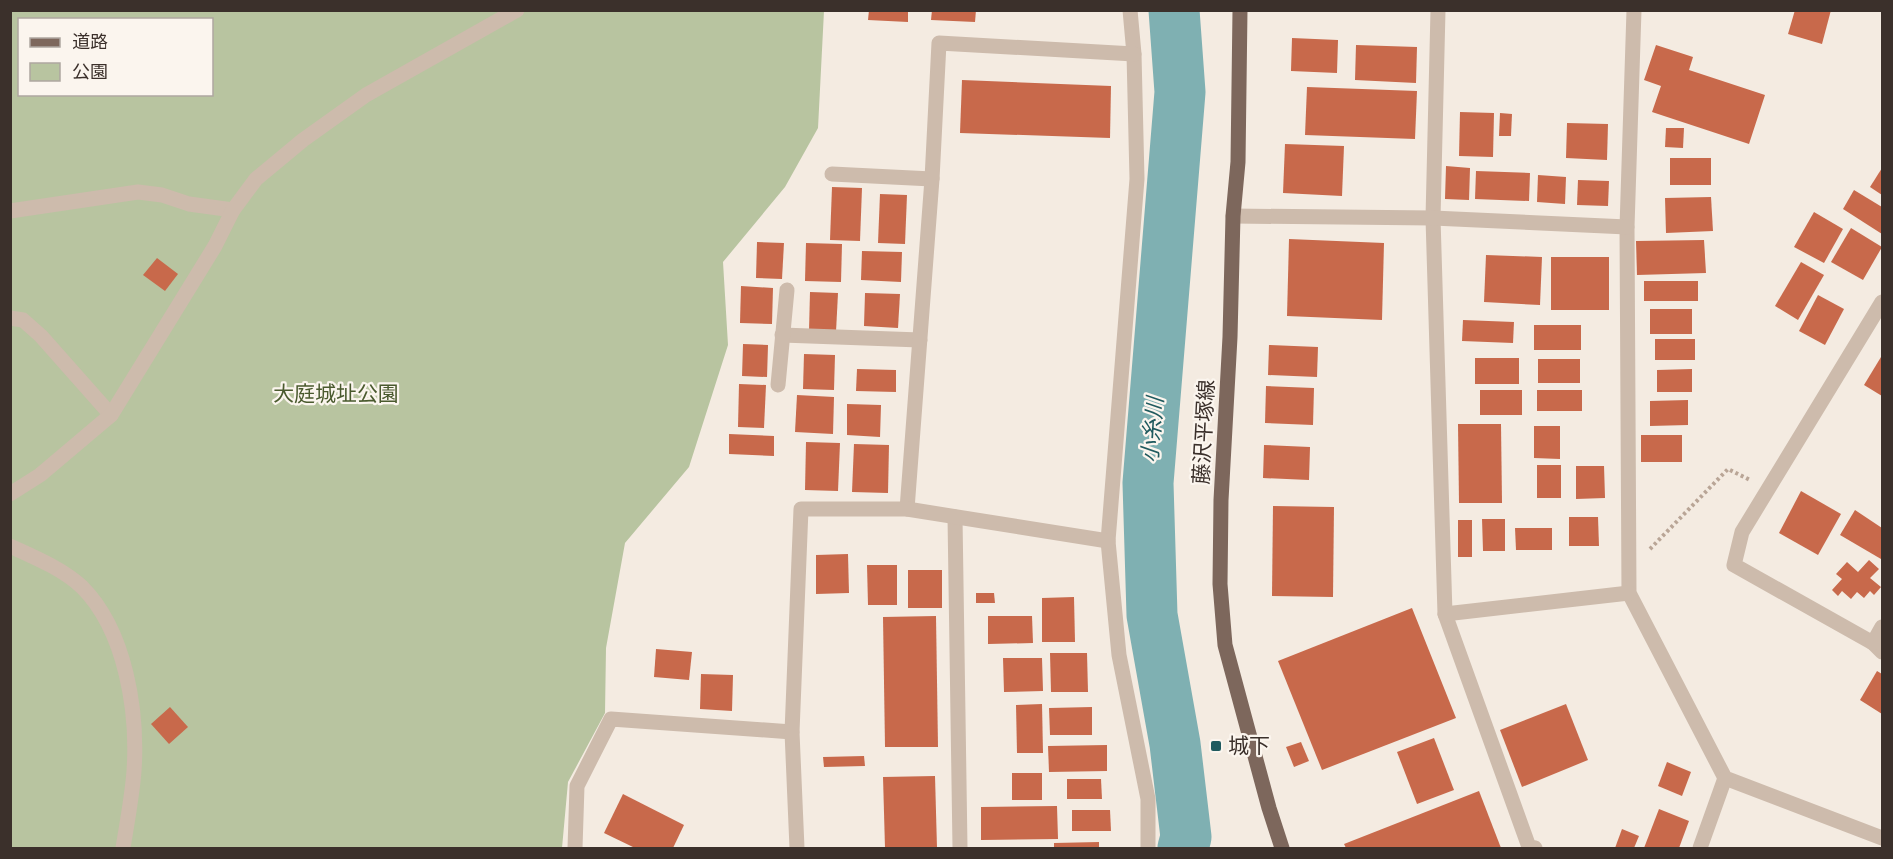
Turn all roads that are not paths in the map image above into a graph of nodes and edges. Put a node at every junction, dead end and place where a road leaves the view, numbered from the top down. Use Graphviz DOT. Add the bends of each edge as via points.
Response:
graph roads {
  1 [pos="517,10"];
  2 [pos="1130,10"];
  3 [pos="1240,10"];
  4 [pos="1438,10"];
  5 [pos="1634,10"];
  6 [pos="1134,54"];
  7 [pos="832,174"];
  8 [pos="932,179"];
  9 [pos="233,210"];
  10 [pos="10,211"];
  11 [pos="1233,216"];
  12 [pos="1433,218"];
  13 [pos="1627,227"];
  14 [pos="787,290"];
  15 [pos="1882,302"];
  16 [pos="10,318"];
  17 [pos="782,335"];
  18 [pos="920,340"];
  19 [pos="778,384"];
  20 [pos="111,415"];
  21 [pos="10,494"];
  22 [pos="907,509"];
  23 [pos="955,517"];
  24 [pos="1108,541"];
  25 [pos="10,546"];
  26 [pos="1629,592"];
  27 [pos="1445,614"];
  28 [pos="1882,627"];
  29 [pos="1878,647"];
  30 [pos="792,732"];
  31 [pos="1725,778"];
  32 [pos="1882,838"];
  33 [pos="123,849"];
  34 [pos="575,849"];
  35 [pos="797,849"];
  36 [pos="960,849"];
  37 [pos="1148,849"];
  38 [pos="1282,849"];
  39 [pos="1534,849"];
  40 [pos="1701,849"];
  1 -- 9 [label="street" via="384,84 339,114 256,179"];
  2 -- 6 [label="street"];
  3 -- 11 [label="main road, 藤沢平塚線" via="1238,162"];
  4 -- 12 [label="street"];
  5 -- 13 [label="street"];
  6 -- 8 [label="street" via="939,43"];
  6 -- 24 [label="street" via="1137,179"];
  7 -- 8 [label="street"];
  8 -- 18 [label="street"];
  9 -- 10 [label="street" via="138,192"];
  9 -- 20 [label="street"];
  11 -- 12 [label="street"];
  11 -- 38 [label="main road, 藤沢平塚線" via="1220,584 1225,645"];
  12 -- 13 [label="street"];
  12 -- 27 [label="street"];
  13 -- 26 [label="street"];
  14 -- 17 [label="street"];
  15 -- 29 [label="street" via="1742,532 1734,565"];
  16 -- 20 [label="street" via="23,320 41,336"];
  17 -- 18 [label="street"];
  17 -- 19 [label="street"];
  18 -- 22 [label="street"];
  20 -- 21 [label="street" via="40,475"];
  22 -- 23 [label="street"];
  22 -- 30 [label="street" via="801,509"];
  23 -- 24 [label="street"];
  23 -- 36 [label="street"];
  24 -- 37 [label="street" via="1119,655 1148,800"];
  25 -- 33 [label="street" via="81,586 108,621 113,634 127,676 134,733 134,772"];
  26 -- 27 [label="street"];
  26 -- 31 [label="street"];
  27 -- 39 [label="street" via="1529,847"];
  28 -- 29 [label="street"];
  30 -- 34 [label="street" via="610,719 577,786"];
  30 -- 35 [label="street"];
  31 -- 32 [label="street"];
  31 -- 40 [label="street"];
}
